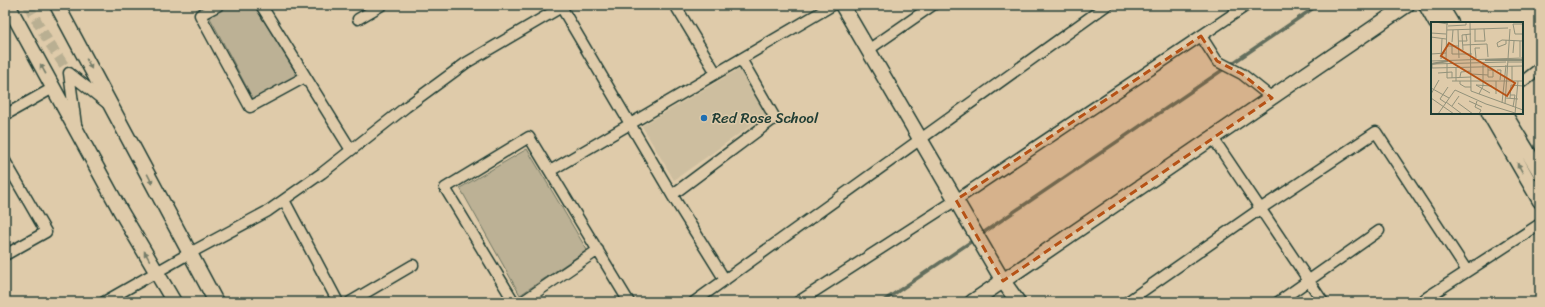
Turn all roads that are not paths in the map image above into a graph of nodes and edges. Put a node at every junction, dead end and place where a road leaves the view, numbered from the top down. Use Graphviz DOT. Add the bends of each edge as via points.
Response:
graph roads {
  1 [pos="8,5"];
  2 [pos="57,5"];
  3 [pos="219,5"];
  4 [pos="261,5"];
  5 [pos="382,5"];
  6 [pos="675,5"];
  7 [pos="833,5"];
  8 [pos="842,5"];
  9 [pos="933,5"];
  10 [pos="1107,5"];
  11 [pos="1247,5"];
  12 [pos="1407,5"];
  13 [pos="1426,5"];
  14 [pos="1440,5"];
  15 [pos="562,6"];
  16 [pos="358,19"];
  17 [pos="1435,22"];
  18 [pos="1450,22"];
  19 [pos="1201,36"];
  20 [pos="868,50"];
  21 [pos="741,59"];
  22 [pos="1540,68"];
  23 [pos="716,73"];
  24 [pos="305,77"];
  25 [pos="1523,81"];
  26 [pos="53,88"];
  27 [pos="1272,98"];
  28 [pos="112,108"];
  29 [pos="1490,114"];
  30 [pos="1505,114"];
  31 [pos="5,115"];
  32 [pos="631,124"];
  33 [pos="77,131"];
  34 [pos="1212,138"];
  35 [pos="920,139"];
  36 [pos="351,150"];
  37 [pos="5,161"];
  38 [pos="550,171"];
  39 [pos="1540,172"];
  40 [pos="672,195"];
  41 [pos="284,200"];
  42 [pos="956,200"];
  43 [pos="1540,201"];
  44 [pos="1260,209"];
  45 [pos="1540,224"];
  46 [pos="1379,231"];
  47 [pos="598,250"];
  48 [pos="190,252"];
  49 [pos="5,255"];
  50 [pos="414,265"];
  51 [pos="1467,271"];
  52 [pos="156,272"];
  53 [pos="725,280"];
  54 [pos="1003,281"];
  55 [pos="1309,281"];
  56 [pos="1424,301"];
  57 [pos="104,302"];
  58 [pos="174,302"];
  59 [pos="216,302"];
  60 [pos="338,302"];
  61 [pos="350,302"];
  62 [pos="514,302"];
  63 [pos="522,302"];
  64 [pos="629,302"];
  65 [pos="694,302"];
  66 [pos="798,302"];
  67 [pos="972,302"];
  68 [pos="1018,302"];
  69 [pos="1127,302"];
  70 [pos="1278,302"];
  71 [pos="1324,302"];
  26 -- 1 [label="street, one-way"];
  2 -- 28 [label="street, one-way"];
  3 -- 24 [label="street" via="200,15 250,107"];
  4 -- 24 [label="street"];
  5 -- 16 [label="street"];
  6 -- 23 [label="street"];
  7 -- 21 [label="street"];
  8 -- 20 [label="street"];
  9 -- 20 [label="street"];
  10 -- 35 [label="street"];
  11 -- 19 [label="street"];
  12 -- 27 [label="street"];
  13 -- 17 [label="street"];
  14 -- 18 [label="street"];
  15 -- 32 [label="street"];
  15 -- 36 [label="street" via="466,63"];
  19 -- 27 [label="street" via="1217,61 1242,74"];
  19 -- 42 [label="street"];
  20 -- 35 [label="street"];
  21 -- 23 [label="street"];
  21 -- 40 [label="street" via="775,118"];
  22 -- 25 [label="street"];
  23 -- 32 [label="street"];
  24 -- 36 [label="street"];
  26 -- 31 [label="street"];
  26 -- 33 [label="street"];
  27 -- 34 [label="street"];
  28 -- 33 [label="street" via="69,72"];
  28 -- 48 [label="street, one-way"];
  43 -- 29 [label="street, one-way"];
  30 -- 39 [label="street"];
  32 -- 38 [label="street"];
  32 -- 40 [label="street"];
  52 -- 33 [label="street, one-way"];
  34 -- 44 [label="street"];
  34 -- 54 [label="street"];
  35 -- 42 [label="street"];
  35 -- 53 [label="street"];
  36 -- 41 [label="street"];
  37 -- 49 [label="street" via="46,232"];
  38 -- 47 [label="street"];
  38 -- 62 [label="street" via="529,137 445,188"];
  40 -- 53 [label="street"];
  41 -- 48 [label="street"];
  41 -- 60 [label="street"];
  42 -- 54 [label="street"];
  42 -- 66 [label="street"];
  44 -- 51 [label="street" via="1376,132"];
  44 -- 55 [label="street"];
  44 -- 69 [label="street"];
  45 -- 51 [label="street"];
  46 -- 55 [label="street"];
  47 -- 63 [label="street"];
  47 -- 64 [label="street"];
  48 -- 52 [label="street"];
  48 -- 59 [label="street"];
  50 -- 61 [label="street"];
  51 -- 56 [label="street"];
  52 -- 57 [label="street"];
  52 -- 58 [label="street"];
  53 -- 65 [label="street"];
  54 -- 67 [label="street"];
  54 -- 68 [label="street"];
  55 -- 70 [label="street"];
  55 -- 71 [label="street"];
}
